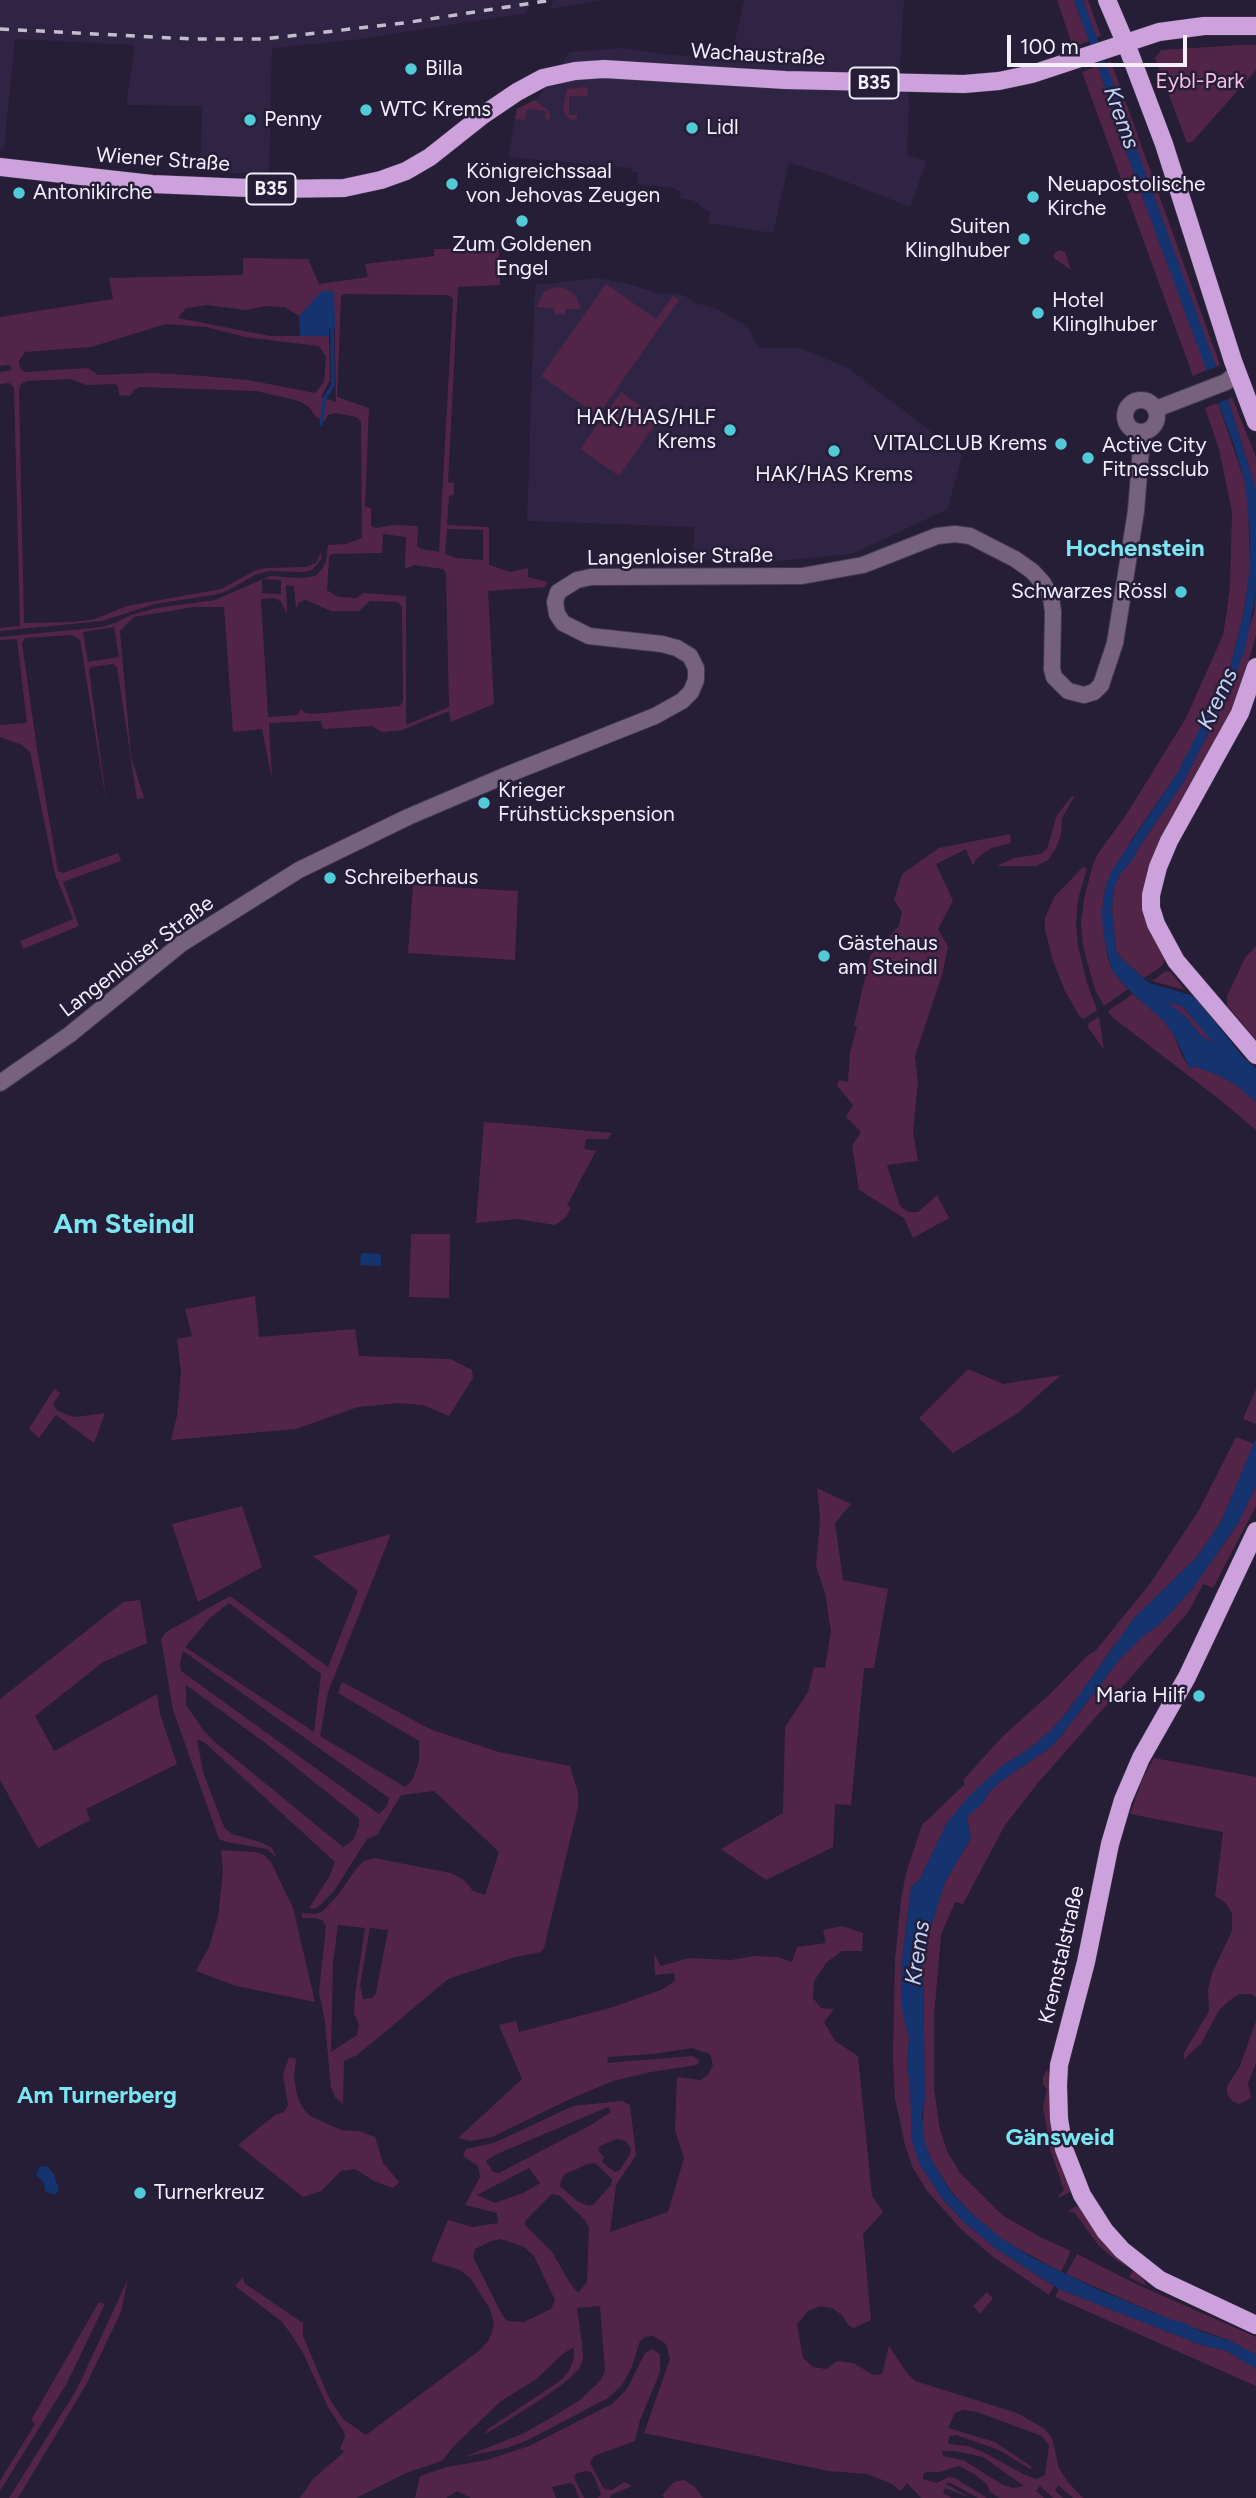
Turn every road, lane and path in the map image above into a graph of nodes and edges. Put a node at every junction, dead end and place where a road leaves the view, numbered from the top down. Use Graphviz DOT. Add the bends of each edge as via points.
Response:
graph roads {
  1 [pos="1107,0"];
  2 [pos="1256,26"];
  3 [pos="1124,41"];
  4 [pos="0,167"];
  5 [pos="324,189"];
  6 [pos="1232,377"];
  7 [pos="1156,409"];
  8 [pos="1256,422"];
  9 [pos="1139,432"];
  10 [pos="1256,667"];
  11 [pos="1256,1055"];
  12 [pos="0,1083"];
  13 [pos="1256,1531"];
  14 [pos="1256,2325"];
  1 -- 3 [label="main road"];
  2 -- 3 [label="main road, Wachaustraße / B35" via="1182,28"];
  3 -- 5 [label="main road, Wachaustraße / B35" via="1064,64 999,81 964,84 575,71 543,78 517,92 406,171 363,185"];
  3 -- 6 [label="main road" via="1176,176"];
  4 -- 5 [label="main road, Wiener Straße / B35" via="152,184"];
  6 -- 7 [label="street"];
  6 -- 8 [label="main road"];
  7 -- 9 [label="street" via="1155,424"];
  7 -- 9 [label="street" via="1145,400 1129,405 1126,421"];
  9 -- 12 [label="street, Langenloiser Straße" via="1136,511 1115,643 1101,685 1094,692 1076,694 1054,677 1053,612 1043,583 1015,559 970,536 937,536 863,565 802,576 577,579 558,592 555,602 563,623 590,636 662,644 690,656 696,680 682,701 408,817 299,870 181,944 69,1035"];
  10 -- 11 [label="main road" via="1240,713 1157,867 1151,895 1156,924 1176,961"];
  13 -- 14 [label="main road, Kremstalstraße" via="1123,1800 1059,2065 1058,2086 1064,2149 1091,2213 1105,2231 1160,2280"];
}
